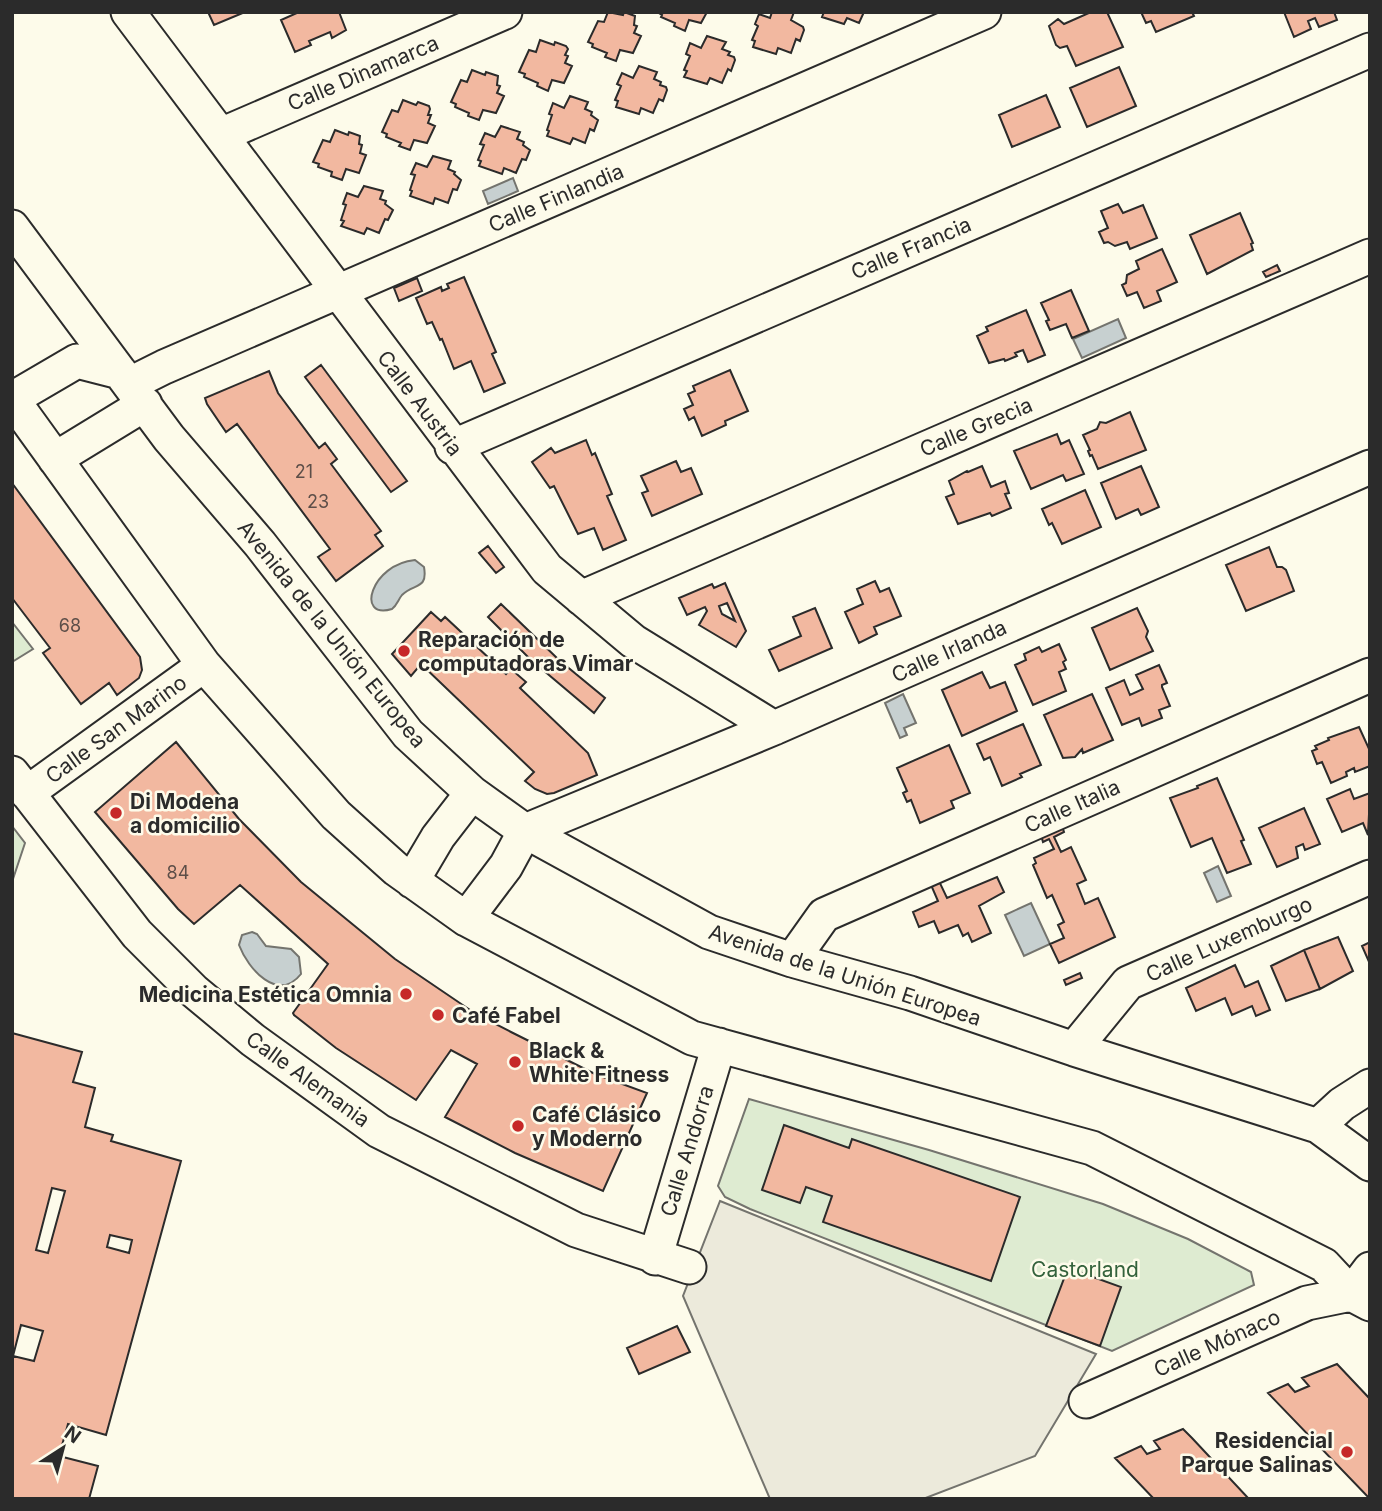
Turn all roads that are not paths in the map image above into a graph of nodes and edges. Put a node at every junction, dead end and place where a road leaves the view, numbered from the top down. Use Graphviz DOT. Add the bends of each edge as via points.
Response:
graph roads {
  1 [pos="128,12"];
  2 [pos="505,12"];
  3 [pos="984,12"];
  4 [pos="1370,50"];
  5 [pos="221,135"];
  6 [pos="12,227"];
  7 [pos="1370,257"];
  8 [pos="338,292"];
  9 [pos="132,387"];
  10 [pos="12,399"];
  11 [pos="452,447"];
  12 [pos="55,459"];
  13 [pos="1370,467"];
  14 [pos="581,598"];
  15 [pos="205,665"];
  16 [pos="1370,675"];
  17 [pos="774,728"];
  18 [pos="20,783"];
  19 [pos="472,793"];
  20 [pos="525,831"];
  21 [pos="1370,877"];
  22 [pos="412,881"];
  23 [pos="466,919"];
  24 [pos="792,960"];
  25 [pos="719,1045"];
  26 [pos="1074,1049"];
  27 [pos="1370,1086"];
  28 [pos="1318,1126"];
  29 [pos="1370,1164"];
  30 [pos="655,1258"];
  31 [pos="689,1267"];
  32 [pos="1363,1289"];
  33 [pos="1086,1401"];
  1 -- 5 [label="street, Calle Austria"];
  2 -- 5 [label="street, Calle Dinamarca"];
  3 -- 8 [label="street, Calle Finlandia"];
  4 -- 11 [label="street, Calle Francia"];
  5 -- 8 [label="street, Calle Austria"];
  6 -- 9 [label="street, Avenida de la Unión Europea"];
  7 -- 14 [label="street, Calle Grecia"];
  8 -- 9 [label="street, Calle Finlandia"];
  8 -- 11 [label="street, Calle Austria"];
  9 -- 10 [label="street" via="77,361"];
  9 -- 12 [label="street, Calle Finlandia"];
  9 -- 19 [label="street, Avenida de la Unión Europea" via="408,734"];
  10 -- 12 [label="street"];
  11 -- 14 [label="street, Calle Austria" via="547,569"];
  12 -- 15 [label="street"];
  13 -- 17 [label="street, Calle Irlanda"];
  14 -- 17 [label="street, Calle Austria" via="634,641"];
  15 -- 18 [label="street, Calle San Marino"];
  15 -- 22 [label="street" via="336,816"];
  16 -- 24 [label="street, Calle Italia" via="824,915"];
  17 -- 20 [label="street, Calle Irlanda"];
  18 -- 30 [label="street, Calle Alemania" via="137,934 194,991 253,1040 379,1131 576,1230"];
  19 -- 20 [label="street, Avenida de la Unión Europea"];
  19 -- 22 [label="street"];
  20 -- 23 [label="street" via="506,866"];
  20 -- 24 [label="street, Avenida de la Unión Europea" via="696,927"];
  21 -- 26 [label="street, Calle Luxemburgo" via="1128,983"];
  22 -- 23 [label="street"];
  23 -- 25 [label="street" via="692,1038"];
  24 -- 26 [label="street, Avenida de la Unión Europea" via="910,993"];
  25 -- 30 [label="street, Calle Andorra"];
  25 -- 32 [label="street" via="1092,1149"];
  26 -- 28 [label="street, Avenida de la Unión Europea"];
  27 -- 28 [label="street"];
  28 -- 29 [label="street, Avenida de la Unión Europea"];
  30 -- 31 [label="street, Calle Alemania"];
  32 -- 33 [label="street, Calle Mónaco" via="1307,1303"];
}
